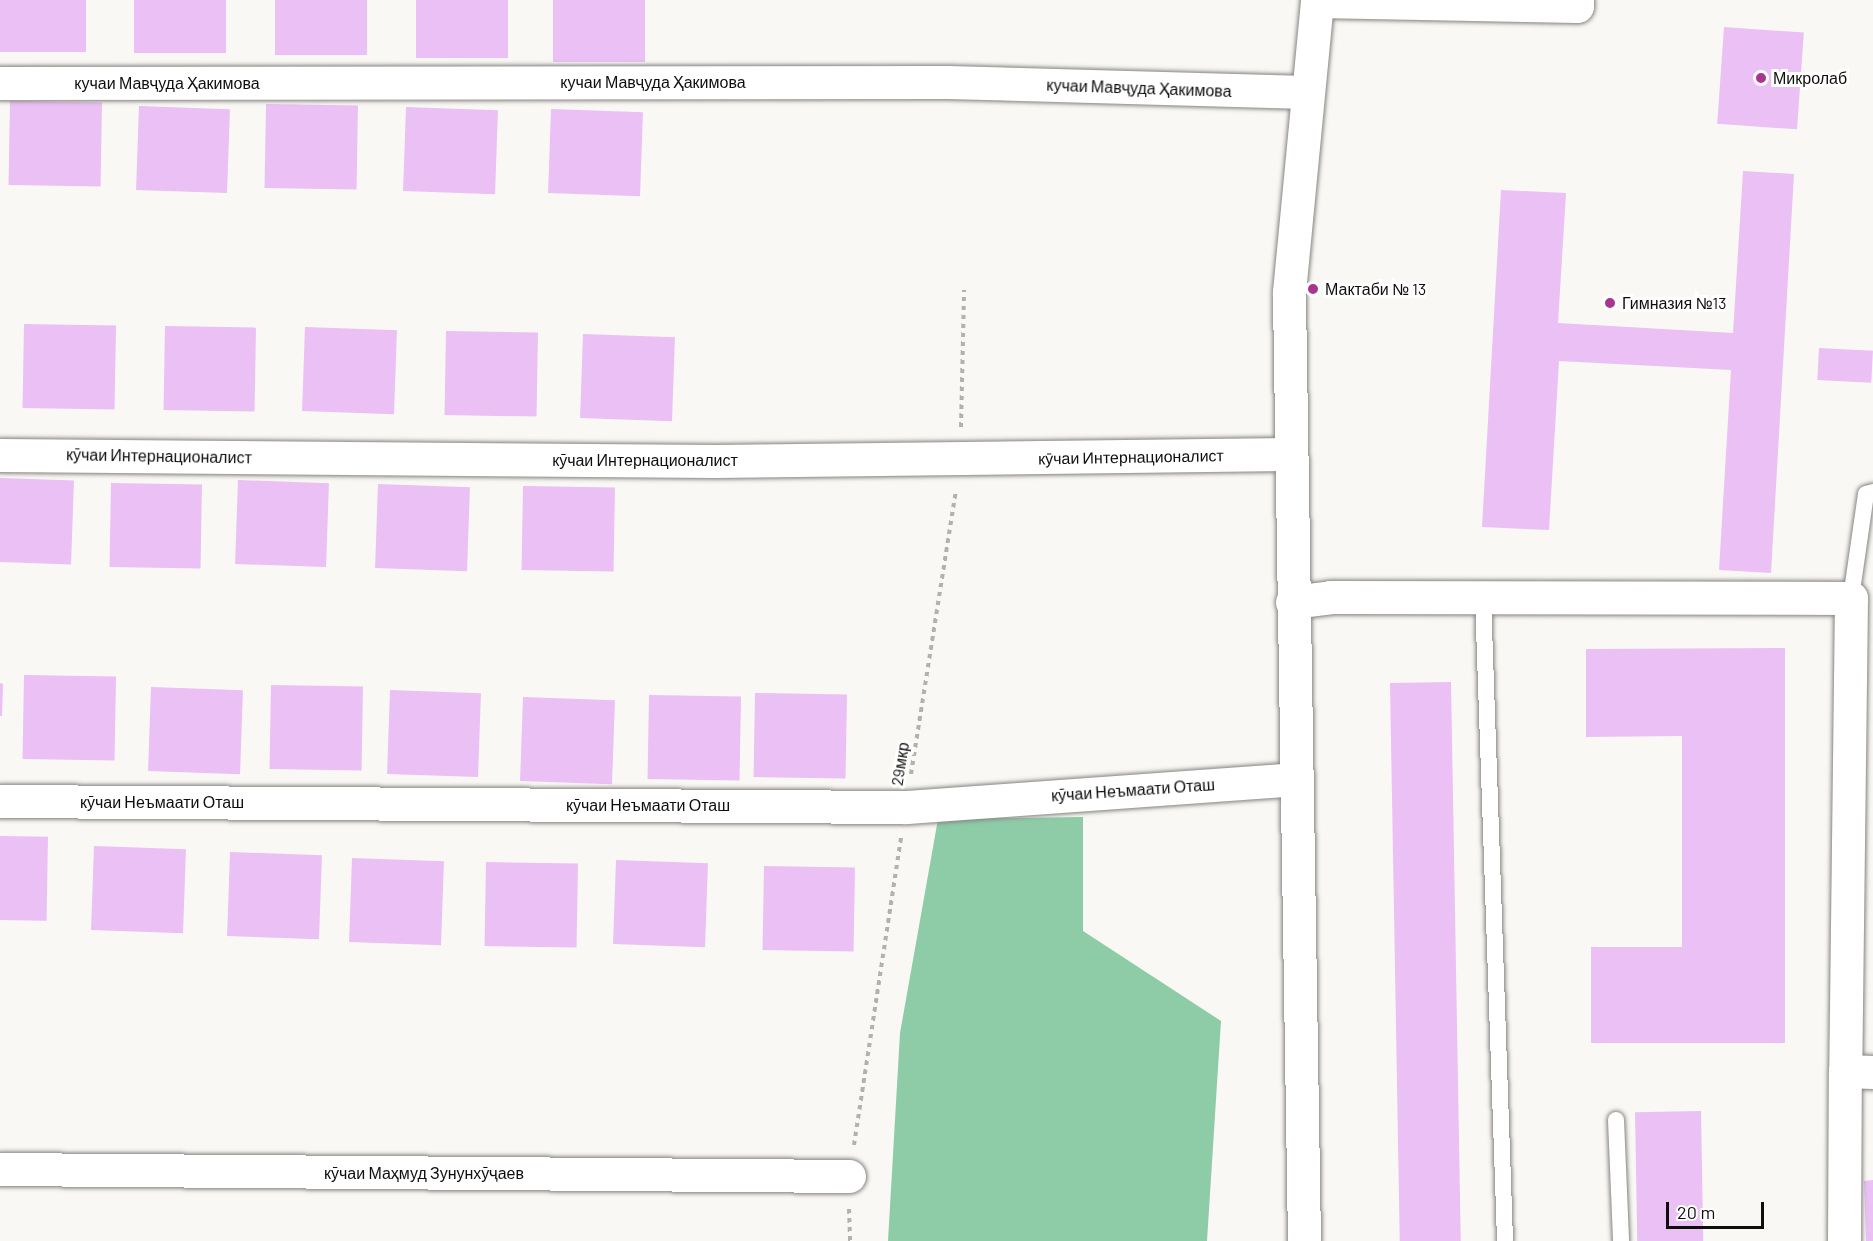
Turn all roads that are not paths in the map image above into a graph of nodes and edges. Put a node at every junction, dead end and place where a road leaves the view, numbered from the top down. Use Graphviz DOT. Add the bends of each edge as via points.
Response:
graph roads {
  1 [pos="1577,0"];
  2 [pos="1317,1"];
  3 [pos="0,83"];
  4 [pos="1306,92"];
  5 [pos="1289,454"];
  6 [pos="0,455"];
  7 [pos="1873,492"];
  8 [pos="1483,597"];
  9 [pos="1851,598"];
  10 [pos="1292,602"];
  11 [pos="1295,778"];
  12 [pos="0,801"];
  13 [pos="1859,1072"];
  14 [pos="1616,1120"];
  15 [pos="0,1169"];
  16 [pos="849,1176"];
  17 [pos="1304,1241"];
  18 [pos="1505,1241"];
  19 [pos="1621,1241"];
  20 [pos="1844,1241"];
  1 -- 2 [label="street" via="1577,6"];
  2 -- 4 [label="street"];
  3 -- 4 [label="street, кучаи Мавҷуда Ҳакимова" via="947,82"];
  4 -- 5 [label="street" via="1289,292"];
  5 -- 6 [label="street, кӯчаи Интернационалист" via="961,460"];
  5 -- 10 [label="street"];
  7 -- 9 [label="lane" via="1866,494"];
  8 -- 9 [label="street"];
  8 -- 10 [label="street" via="1330,597"];
  8 -- 18 [label="lane"];
  9 -- 13 [label="street"];
  10 -- 11 [label="street"];
  11 -- 12 [label="street, кӯчаи Неъмаати Оташ" via="906,807"];
  11 -- 17 [label="street"];
  13 -- 20 [label="street"];
  14 -- 19 [label="lane"];
  15 -- 16 [label="street, кӯчаи Маҳмуд Зунунхӯҷаев"];
}
